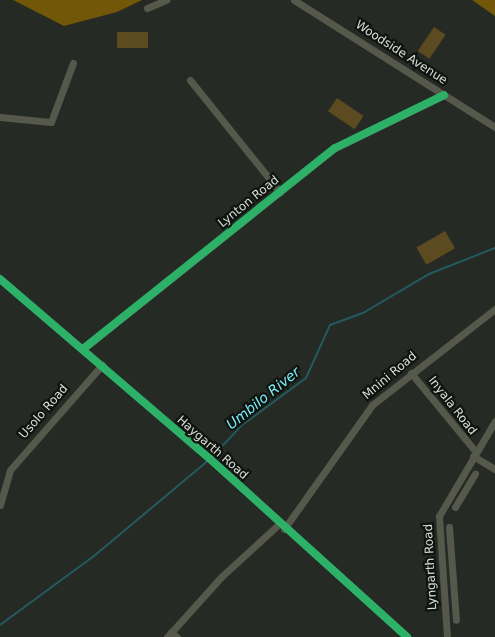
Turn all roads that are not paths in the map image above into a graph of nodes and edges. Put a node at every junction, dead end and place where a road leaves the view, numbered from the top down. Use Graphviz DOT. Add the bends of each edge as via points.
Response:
graph roads {
  1 [pos="166,0"];
  2 [pos="294,0"];
  3 [pos="147,8"];
  4 [pos="73,63"];
  5 [pos="190,80"];
  6 [pos="444,95"];
  7 [pos="0,117"];
  8 [pos="495,127"];
  9 [pos="280,192"];
  10 [pos="0,278"];
  11 [pos="495,309"];
  12 [pos="83,349"];
  13 [pos="102,365"];
  14 [pos="411,372"];
  15 [pos="495,421"];
  16 [pos="474,454"];
  17 [pos="495,469"];
  18 [pos="475,474"];
  19 [pos="458,480"];
  20 [pos="2,482"];
  21 [pos="467,485"];
  22 [pos="0,505"];
  23 [pos="455,507"];
  24 [pos="282,527"];
  25 [pos="449,527"];
  26 [pos="450,548"];
  27 [pos="440,549"];
  28 [pos="456,620"];
  29 [pos="169,634"];
  30 [pos="178,637"];
  31 [pos="407,637"];
  32 [pos="447,637"];
  1 -- 3 [label="street"];
  2 -- 6 [label="street, Woodside Avenue"];
  4 -- 7 [label="street" via="51,122"];
  5 -- 9 [label="street"];
  6 -- 8 [label="street, Woodside Avenue"];
  6 -- 9 [label="street, Lynton Road" via="335,148"];
  9 -- 12 [label="street, Lynton Road"];
  10 -- 12 [label="street, Haygarth Road"];
  11 -- 14 [label="street, Mnini Road"];
  12 -- 13 [label="street, Haygarth Road"];
  13 -- 20 [label="street, Usolo Road" via="48,423"];
  13 -- 24 [label="street, Haygarth Road"];
  14 -- 16 [label="street, Inyala Road"];
  14 -- 24 [label="street, Mnini Road" via="368,410"];
  15 -- 16 [label="street, Lyngarth Road"];
  16 -- 17 [label="street, Inyala Road"];
  16 -- 19 [label="street, Lyngarth Road"];
  18 -- 21 [label="street"];
  19 -- 21 [label="street"];
  19 -- 27 [label="street, Lyngarth Road" via="440,512"];
  20 -- 22 [label="street, Usolo Road"];
  21 -- 23 [label="street"];
  24 -- 29 [label="street, Mnini Road"];
  24 -- 31 [label="street, Haygarth Road"];
  25 -- 26 [label="street"];
  26 -- 27 [label="street"];
  26 -- 28 [label="street"];
  27 -- 32 [label="street, Lyngarth Road"];
  29 -- 30 [label="street"];
}
